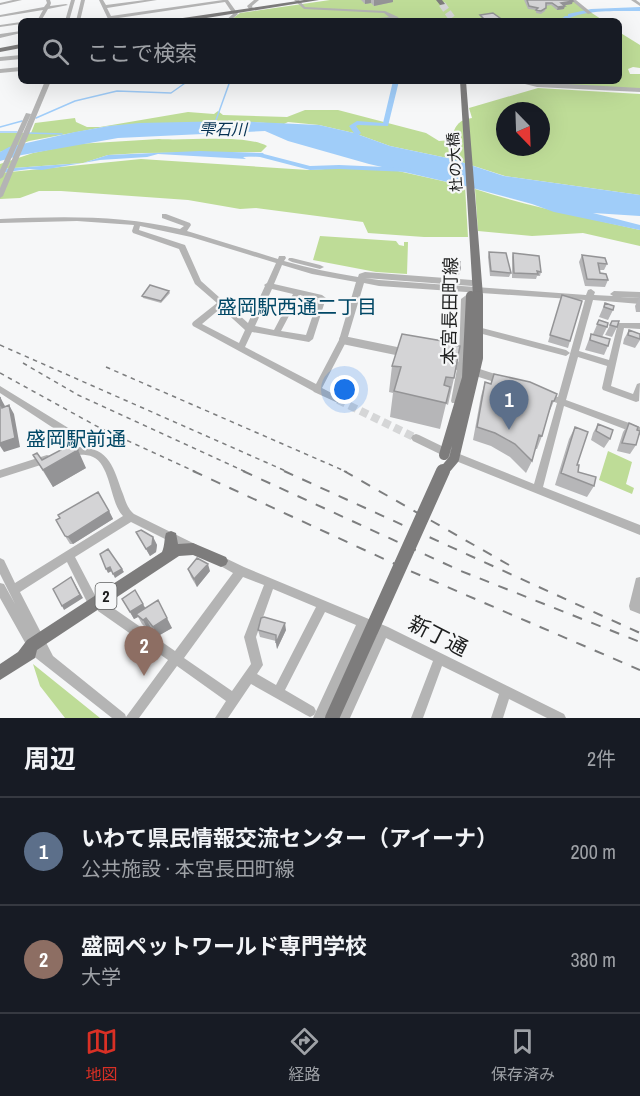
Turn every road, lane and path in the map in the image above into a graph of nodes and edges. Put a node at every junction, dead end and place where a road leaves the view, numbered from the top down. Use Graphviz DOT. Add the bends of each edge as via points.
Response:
graph roads {
  1 [pos="21,0"];
  2 [pos="48,0"];
  3 [pos="75,0"];
  4 [pos="101,0"];
  5 [pos="155,0"];
  6 [pos="186,0"];
  7 [pos="226,0"];
  8 [pos="257,0"];
  9 [pos="315,0"];
  10 [pos="574,0"];
  11 [pos="633,0"];
  12 [pos="83,1"];
  13 [pos="90,1"];
  14 [pos="298,1"];
  15 [pos="206,2"];
  16 [pos="66,3"];
  17 [pos="0,4"];
  18 [pos="640,5"];
  19 [pos="190,6"];
  20 [pos="104,7"];
  21 [pos="46,8"];
  22 [pos="251,8"];
  23 [pos="235,11"];
  24 [pos="26,12"];
  25 [pos="590,13"];
  26 [pos="0,16"];
  27 [pos="41,18"];
  28 [pos="63,18"];
  29 [pos="69,18"];
  30 [pos="72,18"];
  31 [pos="79,18"];
  32 [pos="109,18"];
  33 [pos="121,18"];
  34 [pos="185,18"];
  35 [pos="194,18"];
  36 [pos="233,18"];
  37 [pos="394,18"];
  38 [pos="18,23"];
  39 [pos="0,26"];
  40 [pos="18,33"];
  41 [pos="0,36"];
  42 [pos="18,46"];
  43 [pos="0,49"];
  44 [pos="18,57"];
  45 [pos="0,59"];
  46 [pos="18,67"];
  47 [pos="0,69"];
  48 [pos="41,84"];
  49 [pos="47,84"];
  50 [pos="463,84"];
  51 [pos="548,84"];
  52 [pos="639,92"];
  53 [pos="0,177"];
  54 [pos="0,196"];
  55 [pos="164,216"];
  56 [pos="0,219"];
  57 [pos="138,223"];
  58 [pos="183,230"];
  59 [pos="473,242"];
  60 [pos="280,259"];
  61 [pos="361,278"];
  62 [pos="268,285"];
  63 [pos="474,290"];
  64 [pos="297,292"];
  65 [pos="591,295"];
  66 [pos="640,295"];
  67 [pos="640,301"];
  68 [pos="221,304"];
  69 [pos="640,326"];
  70 [pos="248,328"];
  71 [pos="478,330"];
  72 [pos="277,332"];
  73 [pos="343,340"];
  74 [pos="241,347"];
  75 [pos="566,353"];
  76 [pos="576,353"];
  77 [pos="421,357"];
  78 [pos="444,362"];
  79 [pos="612,364"];
  80 [pos="472,369"];
  81 [pos="507,381"];
  82 [pos="640,386"];
  83 [pos="0,389"];
  84 [pos="317,390"];
  85 [pos="537,392"];
  86 [pos="338,400"];
  87 [pos="563,401"];
  88 [pos="640,431"];
  89 [pos="416,438"];
  90 [pos="75,450"];
  91 [pos="447,460"];
  92 [pos="0,474"];
  93 [pos="538,488"];
  94 [pos="131,518"];
  95 [pos="640,530"];
  96 [pos="179,548"];
  97 [pos="69,556"];
  98 [pos="221,561"];
  99 [pos="0,562"];
  100 [pos="240,572"];
  101 [pos="640,582"];
  102 [pos="270,584"];
  103 [pos="0,588"];
  104 [pos="13,590"];
  105 [pos="98,605"];
  106 [pos="322,606"];
  107 [pos="640,609"];
  108 [pos="362,624"];
  109 [pos="384,631"];
  110 [pos="37,650"];
  111 [pos="175,659"];
  112 [pos="439,659"];
  113 [pos="0,673"];
  114 [pos="249,676"];
  115 [pos="278,692"];
  116 [pos="506,692"];
  117 [pos="233,699"];
  118 [pos="314,714"];
  119 [pos="121,718"];
  120 [pos="132,718"];
  121 [pos="221,718"];
  122 [pos="332,718"];
  123 [pos="344,718"];
  124 [pos="417,718"];
  125 [pos="497,718"];
  126 [pos="561,718"];
  1 -- 17 [label="street"];
  1 -- 24 [label="street"];
  2 -- 21 [label="street"];
  3 -- 29 [label="street"];
  3 -- 30 [label="street"];
  4 -- 20 [label="street"];
  5 -- 20 [label="street"];
  6 -- 19 [label="street"];
  7 -- 15 [label="street"];
  7 -- 23 [label="street"];
  8 -- 22 [label="street"];
  9 -- 14 [label="main road"];
  10 -- 25 [label="street"];
  11 -- 18 [label="street"];
  12 -- 13 [label="street"];
  12 -- 31 [label="street"];
  14 -- 22 [label="main road"];
  14 -- 23 [label="main road"];
  14 -- 37 [label="street" via="306,9 385,12"];
  15 -- 19 [label="street"];
  16 -- 21 [label="street"];
  16 -- 28 [label="street"];
  19 -- 33 [label="street"];
  20 -- 32 [label="street"];
  21 -- 24 [label="street"];
  21 -- 27 [label="street"];
  22 -- 23 [label="main road"];
  23 -- 34 [label="main road"];
  23 -- 35 [label="main road"];
  23 -- 36 [label="street"];
  24 -- 26 [label="street"];
  38 -- 39 [label="street"];
  40 -- 41 [label="street"];
  42 -- 43 [label="main road"];
  44 -- 45 [label="street"];
  46 -- 47 [label="street"];
  48 -- 53 [label="street"];
  49 -- 54 [label="street"];
  50 -- 59 [label="main road, 杜の大橋"];
  51 -- 52 [label="street"];
  55 -- 58 [label="street" via="188,225"];
  56 -- 57 [label="street" via="74,218"];
  56 -- 58 [label="street" via="92,215 148,221"];
  57 -- 58 [label="street"];
  57 -- 68 [label="street" via="135,231 182,247 194,278"];
  58 -- 60 [label="street"];
  59 -- 63 [label="main road, 本宮長田町線"];
  60 -- 61 [label="street" via="333,276"];
  60 -- 62 [label="street"];
  61 -- 63 [label="street"];
  61 -- 73 [label="street"];
  62 -- 64 [label="street"];
  62 -- 70 [label="street"];
  63 -- 65 [label="street"];
  63 -- 80 [label="main road, 本宮長田町線, bridge" via="479,321"];
  64 -- 72 [label="street"];
  64 -- 72 [label="street" via="322,298 309,339"];
  65 -- 66 [label="street"];
  65 -- 67 [label="street"];
  65 -- 76 [label="street"];
  68 -- 70 [label="street"];
  68 -- 74 [label="street" via="196,324"];
  69 -- 79 [label="street" via="621,325"];
  70 -- 72 [label="street"];
  70 -- 74 [label="street"];
  71 -- 75 [label="street"];
  71 -- 91 [label="street" via="470,406 459,447"];
  71 -- 91 [label="street" via="480,298 469,296 465,298 460,381 445,441"];
  73 -- 77 [label="street, bridge"];
  73 -- 84 [label="street"];
  74 -- 84 [label="street"];
  76 -- 79 [label="street"];
  76 -- 87 [label="street"];
  78 -- 80 [label="street, bridge"];
  79 -- 82 [label="street" via="606,388 636,399"];
  80 -- 81 [label="street, bridge"];
  80 -- 91 [label="main road, 本宮長田町線, bridge" via="444,455"];
  83 -- 90 [label="street" via="67,432"];
  84 -- 86 [label="street"];
  85 -- 87 [label="street"];
  87 -- 88 [label="street"];
  87 -- 93 [label="street"];
  89 -- 91 [label="street"];
  90 -- 92 [label="street"];
  90 -- 94 [label="street" via="105,460 124,511"];
  91 -- 93 [label="street"];
  91 -- 122 [label="main road, 本宮長田町線, bridge"];
  93 -- 95 [label="street"];
  94 -- 96 [label="street"];
  94 -- 97 [label="street"];
  96 -- 98 [label="main road"];
  96 -- 105 [label="main road, 2"];
  97 -- 104 [label="street"];
  97 -- 105 [label="street"];
  98 -- 100 [label="street, 新丁通"];
  99 -- 104 [label="street"];
  100 -- 102 [label="street, 新丁通"];
  100 -- 111 [label="street"];
  101 -- 107 [label="street" via="634,606"];
  102 -- 106 [label="street, 新丁通"];
  102 -- 114 [label="street" via="250,637 257,665"];
  103 -- 110 [label="street"];
  104 -- 110 [label="street"];
  105 -- 110 [label="main road, 2"];
  105 -- 111 [label="street"];
  106 -- 108 [label="street, 新丁通"];
  106 -- 115 [label="street"];
  108 -- 109 [label="street, 新丁通"];
  108 -- 118 [label="street"];
  109 -- 112 [label="street, 新丁通"];
  109 -- 123 [label="street"];
  110 -- 113 [label="main road, 2"];
  110 -- 119 [label="street"];
  111 -- 117 [label="street"];
  111 -- 120 [label="street"];
  112 -- 116 [label="street, 新丁通"];
  112 -- 124 [label="street"];
  114 -- 115 [label="street"];
  114 -- 117 [label="street"];
  115 -- 118 [label="street"];
  116 -- 125 [label="street"];
  116 -- 126 [label="street, 新丁通"];
  117 -- 121 [label="street"];
}
